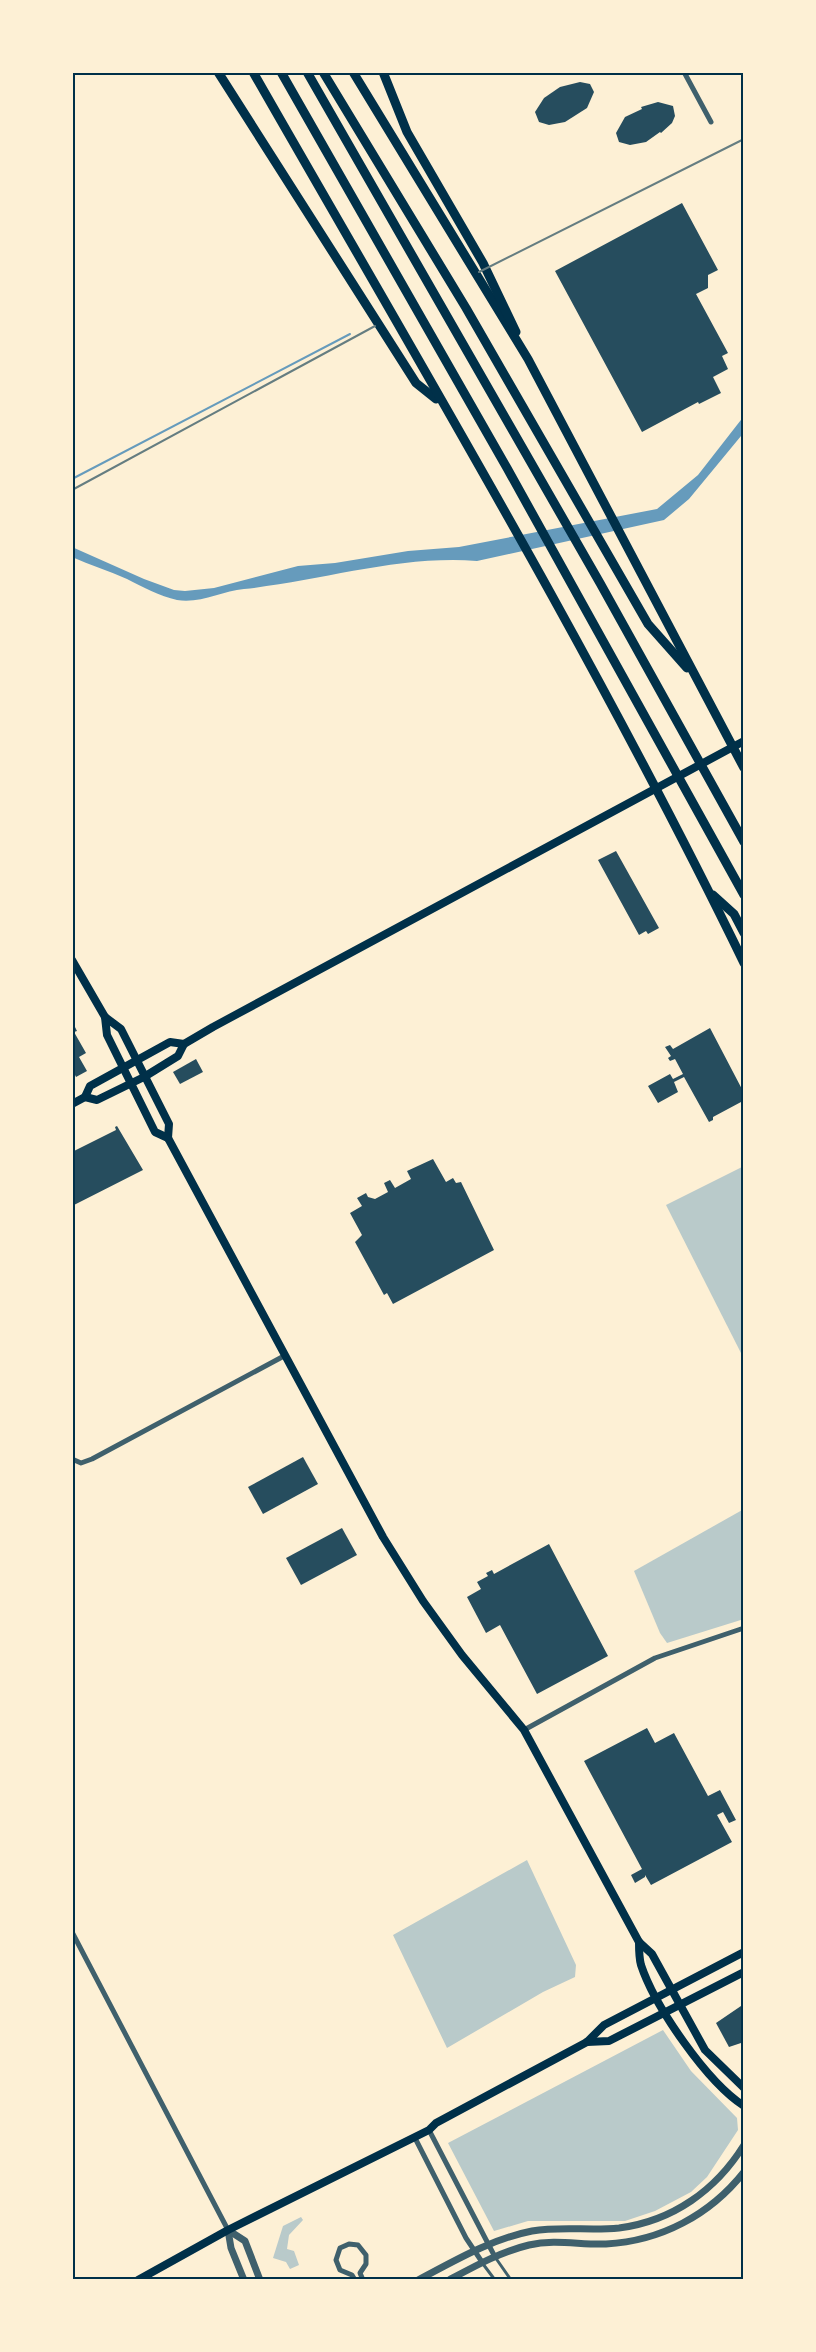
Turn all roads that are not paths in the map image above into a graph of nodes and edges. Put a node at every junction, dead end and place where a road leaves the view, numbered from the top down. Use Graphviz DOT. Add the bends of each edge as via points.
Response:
graph roads {
  1 [pos="218,72"];
  2 [pos="253,72"];
  3 [pos="281,72"];
  4 [pos="307,72"];
  5 [pos="323,72"];
  6 [pos="353,72"];
  7 [pos="383,72"];
  8 [pos="684,72"];
  9 [pos="711,122"];
  10 [pos="528,359"];
  11 [pos="443,405"];
  12 [pos="696,679"];
  13 [pos="744,741"];
  14 [pos="744,768"];
  15 [pos="744,842"];
  16 [pos="709,891"];
  17 [pos="744,895"];
  18 [pos="744,933"];
  19 [pos="72,960"];
  20 [pos="744,963"];
  21 [pos="105,1017"];
  22 [pos="184,1044"];
  23 [pos="136,1061"];
  24 [pos="122,1068"];
  25 [pos="144,1077"];
  26 [pos="130,1083"];
  27 [pos="84,1097"];
  28 [pos="72,1104"];
  29 [pos="168,1138"];
  30 [pos="284,1356"];
  31 [pos="72,1459"];
  32 [pos="744,1628"];
  33 [pos="524,1730"];
  34 [pos="72,1932"];
  35 [pos="639,1942"];
  36 [pos="744,1952"];
  37 [pos="744,1972"];
  38 [pos="670,1990"];
  39 [pos="657,1997"];
  40 [pos="679,2006"];
  41 [pos="666,2012"];
  42 [pos="587,2042"];
  43 [pos="744,2088"];
  44 [pos="744,2106"];
  45 [pos="429,2130"];
  46 [pos="415,2138"];
  47 [pos="744,2145"];
  48 [pos="744,2172"];
  49 [pos="228,2230"];
  50 [pos="488,2246"];
  51 [pos="474,2251"];
  52 [pos="495,2257"];
  53 [pos="482,2262"];
  54 [pos="138,2280"];
  55 [pos="244,2280"];
  56 [pos="260,2280"];
  57 [pos="354,2280"];
  58 [pos="363,2280"];
  59 [pos="418,2280"];
  60 [pos="449,2280"];
  61 [pos="495,2280"];
  62 [pos="511,2280"];
  1 -- 11 [label="highway" via="416,383"];
  2 -- 11 [label="highway"];
  3 -- 17 [label="highway"];
  4 -- 15 [label="highway"];
  5 -- 12 [label="highway" via="450,280 648,624"];
  6 -- 10 [label="highway"];
  7 -- 10 [label="highway" via="407,132 497,289"];
  8 -- 9 [label="street"];
  10 -- 12 [label="highway"];
  11 -- 16 [label="highway"];
  12 -- 14 [label="highway"];
  13 -- 22 [label="main road"];
  16 -- 18 [label="highway" via="734,914"];
  16 -- 20 [label="highway"];
  19 -- 21 [label="main road"];
  21 -- 23 [label="main road" via="121,1029"];
  21 -- 24 [label="main road" via="107,1035"];
  22 -- 23 [label="main road" via="170,1042"];
  22 -- 25 [label="main road" via="178,1056"];
  23 -- 24 [label="main road"];
  23 -- 25 [label="main road"];
  24 -- 26 [label="main road"];
  24 -- 27 [label="main road" via="90,1086"];
  25 -- 26 [label="main road"];
  25 -- 29 [label="main road" via="169,1124"];
  26 -- 27 [label="main road" via="98,1100"];
  26 -- 29 [label="main road" via="155,1132"];
  27 -- 28 [label="main road"];
  29 -- 30 [label="main road"];
  30 -- 31 [label="street" via="92,1459 81,1463"];
  30 -- 33 [label="main road" via="383,1537 423,1601"];
  32 -- 33 [label="street" via="655,1658"];
  33 -- 35 [label="main road"];
  34 -- 49 [label="street"];
  35 -- 38 [label="main road" via="651,1954"];
  35 -- 39 [label="main road" via="640,1964"];
  36 -- 38 [label="main road"];
  37 -- 40 [label="main road"];
  38 -- 39 [label="main road"];
  38 -- 40 [label="main road"];
  39 -- 41 [label="main road"];
  39 -- 42 [label="main road" via="604,2025"];
  40 -- 41 [label="main road"];
  40 -- 43 [label="main road" via="705,2050"];
  41 -- 42 [label="main road" via="609,2041"];
  41 -- 44 [label="main road" via="703,2068"];
  42 -- 45 [label="main road"];
  45 -- 46 [label="main road"];
  45 -- 50 [label="street"];
  46 -- 49 [label="main road"];
  46 -- 51 [label="street"];
  47 -- 50 [label="street" via="721,2177 671,2213 618,2228 530,2232"];
  48 -- 52 [label="street" via="700,2213 664,2232 605,2244 538,2244"];
  49 -- 54 [label="main road"];
  49 -- 55 [label="street"];
  49 -- 56 [label="street" via="245,2241"];
  50 -- 51 [label="street"];
  50 -- 52 [label="street"];
  51 -- 53 [label="street"];
  51 -- 59 [label="street"];
  52 -- 53 [label="street"];
  52 -- 62 [label="lane"];
  53 -- 60 [label="street"];
  53 -- 61 [label="lane"];
  57 -- 58 [label="street" via="337,2264 338,2252 348,2244 365,2251 366,2264 360,2273"];
}
